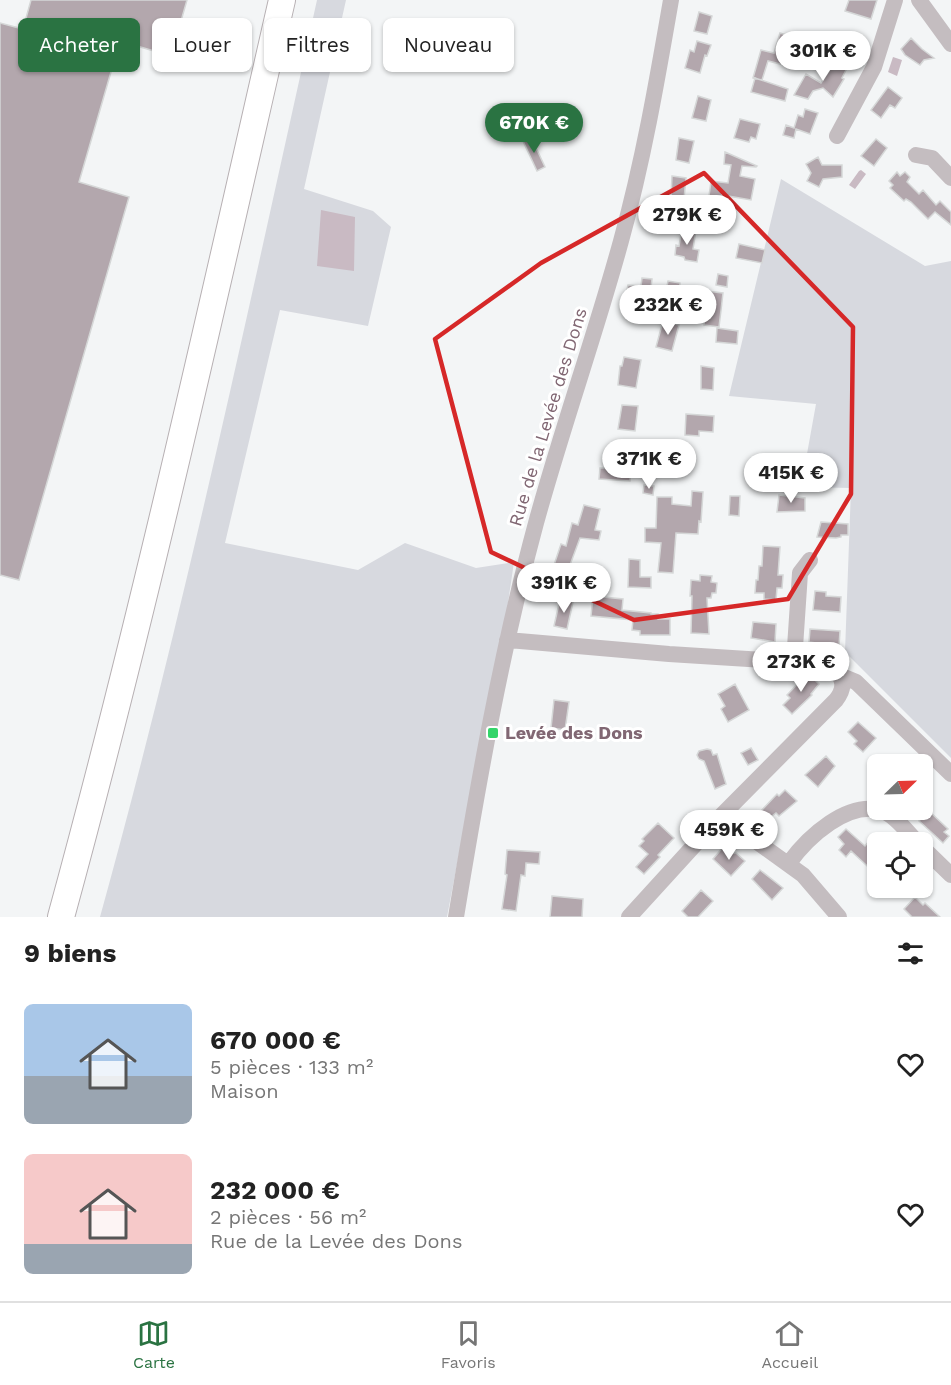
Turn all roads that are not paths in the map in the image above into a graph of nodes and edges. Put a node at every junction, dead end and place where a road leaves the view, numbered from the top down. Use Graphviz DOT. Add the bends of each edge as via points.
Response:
graph roads {
  1 [pos="282,0"];
  2 [pos="298,0"];
  3 [pos="671,0"];
  4 [pos="895,0"];
  5 [pos="919,0"];
  6 [pos="948,31"];
  7 [pos="837,136"];
  8 [pos="916,155"];
  9 [pos="951,178"];
  10 [pos="810,560"];
  11 [pos="507,640"];
  12 [pos="794,662"];
  13 [pos="839,675"];
  14 [pos="951,774"];
  15 [pos="721,816"];
  16 [pos="906,832"];
  17 [pos="933,858"];
  18 [pos="789,863"];
  19 [pos="951,875"];
  20 [pos="61,917"];
  21 [pos="77,917"];
  22 [pos="456,917"];
  23 [pos="629,917"];
  24 [pos="839,917"];
  1 -- 20 [label="highway" via="159,533"];
  2 -- 21 [label="highway" via="183,499"];
  3 -- 11 [label="street, Rue de la Levée des Dons" via="624,231 537,522"];
  4 -- 7 [label="street" via="874,67"];
  5 -- 6 [label="street"];
  8 -- 9 [label="street" via="932,158"];
  10 -- 12 [label="street" via="800,573"];
  11 -- 12 [label="street"];
  11 -- 22 [label="street, Rue de la Levée des Dons"];
  12 -- 13 [label="street" via="830,666"];
  13 -- 14 [label="street" via="856,682"];
  13 -- 15 [label="street" via="842,690 836,700"];
  15 -- 18 [label="street"];
  15 -- 23 [label="street"];
  16 -- 18 [label="street" via="883,812 854,810 801,847"];
  17 -- 19 [label="street"];
  18 -- 24 [label="street"];
}
